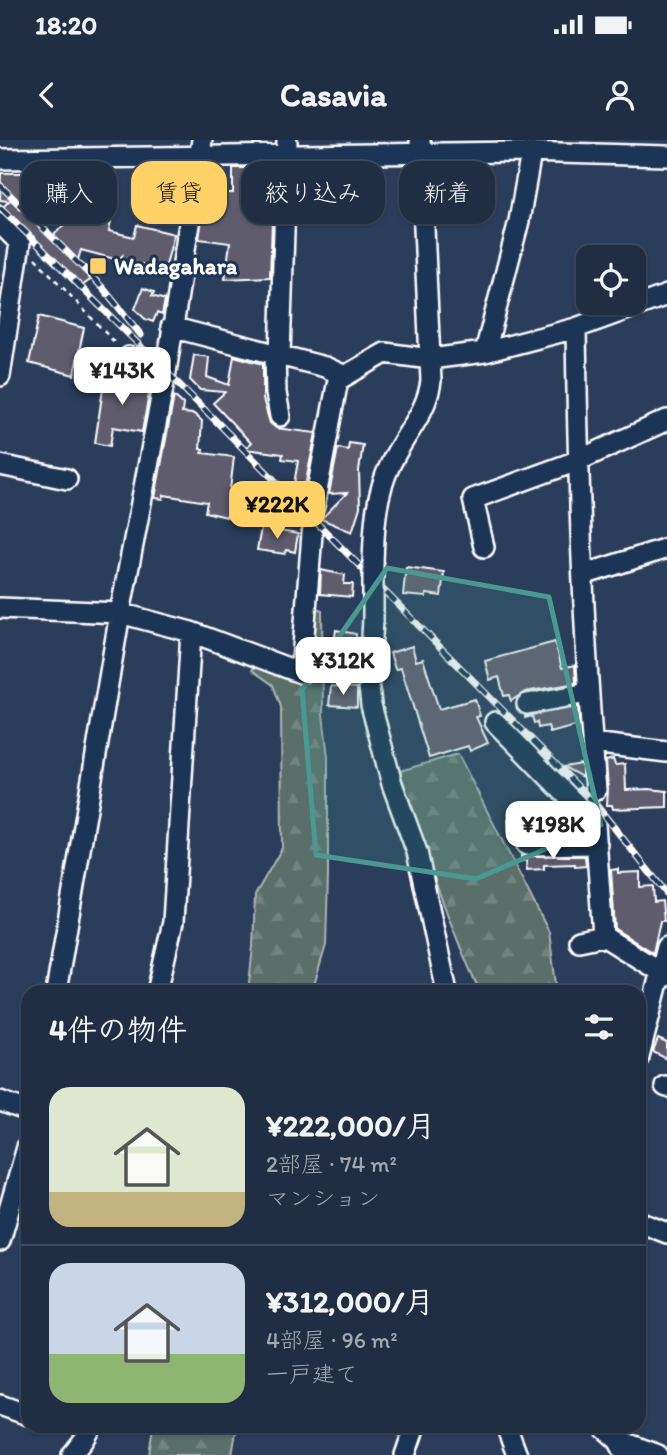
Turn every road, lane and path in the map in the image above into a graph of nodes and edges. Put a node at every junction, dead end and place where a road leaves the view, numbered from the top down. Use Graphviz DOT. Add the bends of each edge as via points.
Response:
graph roads {
  1 [pos="200,148"];
  2 [pos="287,148"];
  3 [pos="420,148"];
  4 [pos="33,149"];
  5 [pos="526,149"];
  6 [pos="667,156"];
  7 [pos="0,159"];
  8 [pos="0,223"];
  9 [pos="20,243"];
  10 [pos="667,295"];
  11 [pos="171,327"];
  12 [pos="576,328"];
  13 [pos="485,352"];
  14 [pos="278,355"];
  15 [pos="129,357"];
  16 [pos="430,359"];
  17 [pos="0,376"];
  18 [pos="345,376"];
  19 [pos="162,383"];
  20 [pos="280,416"];
  21 [pos="667,420"];
  22 [pos="577,461"];
  23 [pos="0,465"];
  24 [pos="67,478"];
  25 [pos="314,507"];
  26 [pos="312,534"];
  27 [pos="484,547"];
  28 [pos="667,548"];
  29 [pos="583,575"];
  30 [pos="0,608"];
  31 [pos="120,613"];
  32 [pos="191,632"];
  33 [pos="588,693"];
  34 [pos="527,704"];
  35 [pos="495,722"];
  36 [pos="592,743"];
  37 [pos="667,752"];
  38 [pos="596,790"];
  39 [pos="597,844"];
  40 [pos="527,845"];
  41 [pos="603,936"];
  42 [pos="579,941"];
  43 [pos="667,947"];
  44 [pos="664,975"];
  45 [pos="57,985"];
  46 [pos="159,985"];
  47 [pos="446,985"];
  48 [pos="646,1034"];
  49 [pos="0,1101"];
  50 [pos="21,1108"];
  51 [pos="21,1168"];
  52 [pos="646,1225"];
  53 [pos="667,1233"];
  54 [pos="0,1241"];
  55 [pos="0,1405"];
  56 [pos="21,1412"];
  57 [pos="88,1433"];
  58 [pos="413,1433"];
  59 [pos="509,1433"];
  60 [pos="609,1433"];
  61 [pos="622,1447"];
  62 [pos="72,1455"];
  63 [pos="405,1455"];
  64 [pos="517,1455"];
  65 [pos="658,1455"];
  1 -- 2 [label="street"];
  1 -- 4 [label="street"];
  1 -- 11 [label="street"];
  2 -- 3 [label="street"];
  2 -- 14 [label="street"];
  3 -- 5 [label="street"];
  3 -- 16 [label="street"];
  4 -- 7 [label="street"];
  5 -- 6 [label="street"];
  5 -- 13 [label="street" via="519,221"];
  8 -- 9 [label="street"];
  9 -- 15 [label="path"];
  9 -- 17 [label="street"];
  10 -- 12 [label="street"];
  11 -- 14 [label="street"];
  11 -- 19 [label="street"];
  12 -- 13 [label="street"];
  12 -- 22 [label="street"];
  13 -- 16 [label="street"];
  14 -- 18 [label="street"];
  14 -- 20 [label="street" via="275,381"];
  15 -- 19 [label="street"];
  16 -- 18 [label="street" via="386,353"];
  16 -- 47 [label="street, bridge" via="430,396 391,463 379,494 369,685 392,784 417,852"];
  18 -- 25 [label="street" via="338,380"];
  19 -- 31 [label="street"];
  21 -- 22 [label="street"];
  22 -- 27 [label="street" via="473,499"];
  22 -- 29 [label="street"];
  23 -- 24 [label="street"];
  26 -- 32 [label="street" via="301,673"];
  28 -- 29 [label="street"];
  29 -- 33 [label="street"];
  30 -- 31 [label="street"];
  31 -- 32 [label="street"];
  31 -- 45 [label="street"];
  32 -- 46 [label="street" via="173,922"];
  33 -- 34 [label="street"];
  33 -- 36 [label="street"];
  35 -- 39 [label="street" via="595,824"];
  36 -- 37 [label="street"];
  36 -- 38 [label="street"];
  39 -- 40 [label="street"];
  39 -- 41 [label="street"];
  41 -- 42 [label="street"];
  41 -- 44 [label="street"];
  43 -- 44 [label="street"];
  44 -- 48 [label="street"];
  49 -- 50 [label="street"];
  51 -- 54 [label="street"];
  52 -- 53 [label="street"];
  55 -- 56 [label="street"];
  57 -- 62 [label="street"];
  58 -- 63 [label="street"];
  59 -- 64 [label="street"];
  60 -- 61 [label="street"];
  61 -- 65 [label="street"];
}
